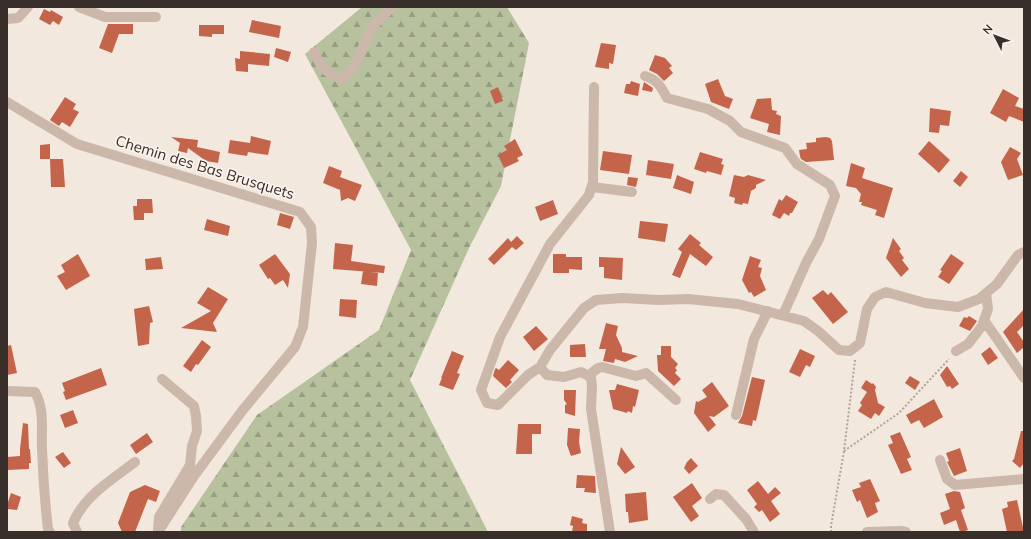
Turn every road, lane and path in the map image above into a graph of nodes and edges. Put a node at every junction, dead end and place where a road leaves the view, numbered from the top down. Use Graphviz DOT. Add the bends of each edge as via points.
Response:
graph roads {
  1 [pos="28,7"];
  2 [pos="79,7"];
  3 [pos="392,7"];
  4 [pos="156,16"];
  5 [pos="7,19"];
  6 [pos="314,52"];
  7 [pos="645,76"];
  8 [pos="594,87"];
  9 [pos="7,102"];
  10 [pos="592,187"];
  11 [pos="632,192"];
  12 [pos="1024,252"];
  13 [pos="986,293"];
  14 [pos="768,311"];
  15 [pos="783,315"];
  16 [pos="984,320"];
  17 [pos="856,346"];
  18 [pos="956,351"];
  19 [pos="540,367"];
  20 [pos="588,376"];
  21 [pos="162,378"];
  22 [pos="1024,378"];
  23 [pos="7,391"];
  24 [pos="676,400"];
  25 [pos="736,415"];
  26 [pos="844,451"];
  27 [pos="940,460"];
  28 [pos="135,462"];
  29 [pos="1024,479"];
  30 [pos="710,499"];
  31 [pos="50,532"];
  32 [pos="76,532"];
  33 [pos="158,532"];
  34 [pos="610,532"];
  35 [pos="754,532"];
  36 [pos="831,532"];
  37 [pos="867,532"];
  38 [pos="906,532"];
  1 -- 5 [label="street" via="18,18"];
  2 -- 4 [label="street" via="104,17"];
  3 -- 6 [label="street" via="372,27 355,65 342,79 329,74 319,64"];
  7 -- 15 [label="street" via="653,78 667,98 708,109 730,121 741,132 785,148 797,164 830,185 834,196 819,239"];
  8 -- 10 [label="street"];
  9 -- 33 [label="street, Chemin des Bas Brusquets" via="77,144 300,212 311,227 312,243 303,327 295,347 194,476"];
  10 -- 11 [label="street"];
  10 -- 19 [label="street" via="589,195 550,244 500,336 482,390 487,403 498,405 528,375"];
  12 -- 13 [label="street" via="1018,255 997,284"];
  13 -- 16 [label="street" via="988,309"];
  13 -- 17 [label="street" via="958,307 925,303 886,292 875,297 867,309 860,343"];
  14 -- 15 [label="street"];
  14 -- 19 [label="street" via="738,304 688,299 596,300 584,308 550,350"];
  14 -- 25 [label="street" via="754,340"];
  15 -- 17 [label="street" via="804,321 839,350 850,351"];
  16 -- 18 [label="street" via="968,344"];
  16 -- 22 [label="street"];
  17 -- 26 [label="path"];
  18 -- 26 [label="path" via="899,413"];
  19 -- 20 [label="street" via="547,375 564,376 581,372"];
  20 -- 24 [label="street" via="602,367 636,376 646,373"];
  20 -- 34 [label="street" via="591,377 591,410"];
  21 -- 33 [label="street" via="194,406 197,431 190,465 159,517"];
  23 -- 31 [label="street" via="35,392 38,397 43,419 42,447 46,511"];
  26 -- 36 [label="path"];
  27 -- 29 [label="street" via="947,479 955,485"];
  28 -- 32 [label="street" via="89,498 73,523"];
  30 -- 35 [label="street" via="716,494 724,496 746,519"];
  37 -- 38 [label="street"];
}
